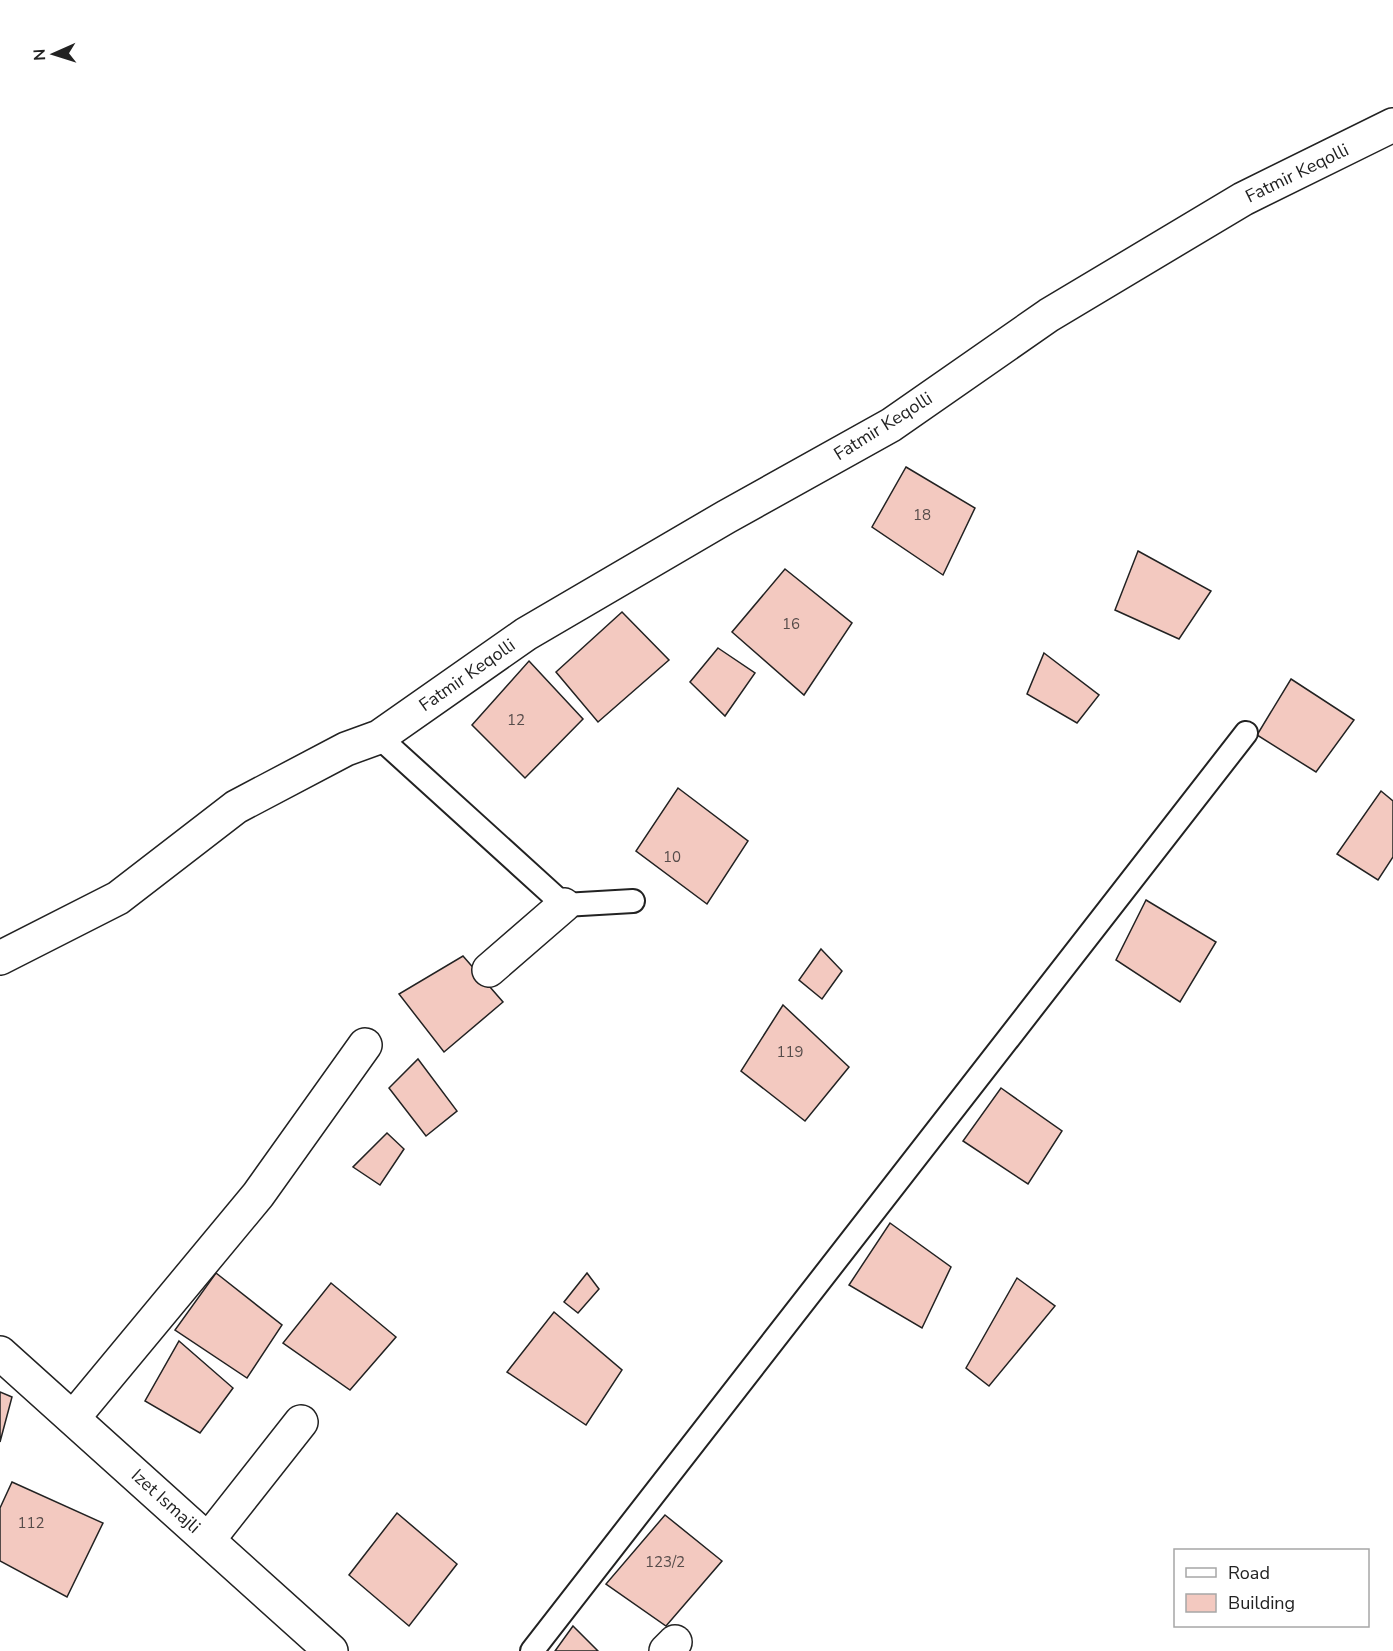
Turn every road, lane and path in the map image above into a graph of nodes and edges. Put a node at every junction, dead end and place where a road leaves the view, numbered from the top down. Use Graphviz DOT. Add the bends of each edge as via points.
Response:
graph roads {
  1 [pos="1393,125"];
  2 [pos="1246,733"];
  3 [pos="379,737"];
  4 [pos="633,901"];
  5 [pos="564,905"];
  6 [pos="0,958"];
  7 [pos="489,970"];
  8 [pos="365,1045"];
  9 [pos="0,1353"];
  10 [pos="73,1418"];
  11 [pos="301,1422"];
  12 [pos="208,1539"];
  13 [pos="331,1651"];
  14 [pos="532,1651"];
  1 -- 3 [label="street, Fatmir Keqolli" via="1243,199 1049,315 891,425 526,634"];
  2 -- 14 [label="lane"];
  3 -- 5 [label="lane"];
  3 -- 6 [label="street, Fatmir Keqolli" via="346,749 236,807 118,898"];
  4 -- 5 [label="lane"];
  5 -- 7 [label="street"];
  8 -- 10 [label="street" via="258,1195"];
  9 -- 10 [label="street, Izet Ismajli"];
  10 -- 12 [label="street, Izet Ismajli"];
  11 -- 12 [label="street"];
  12 -- 13 [label="street, Izet Ismajli"];
}
